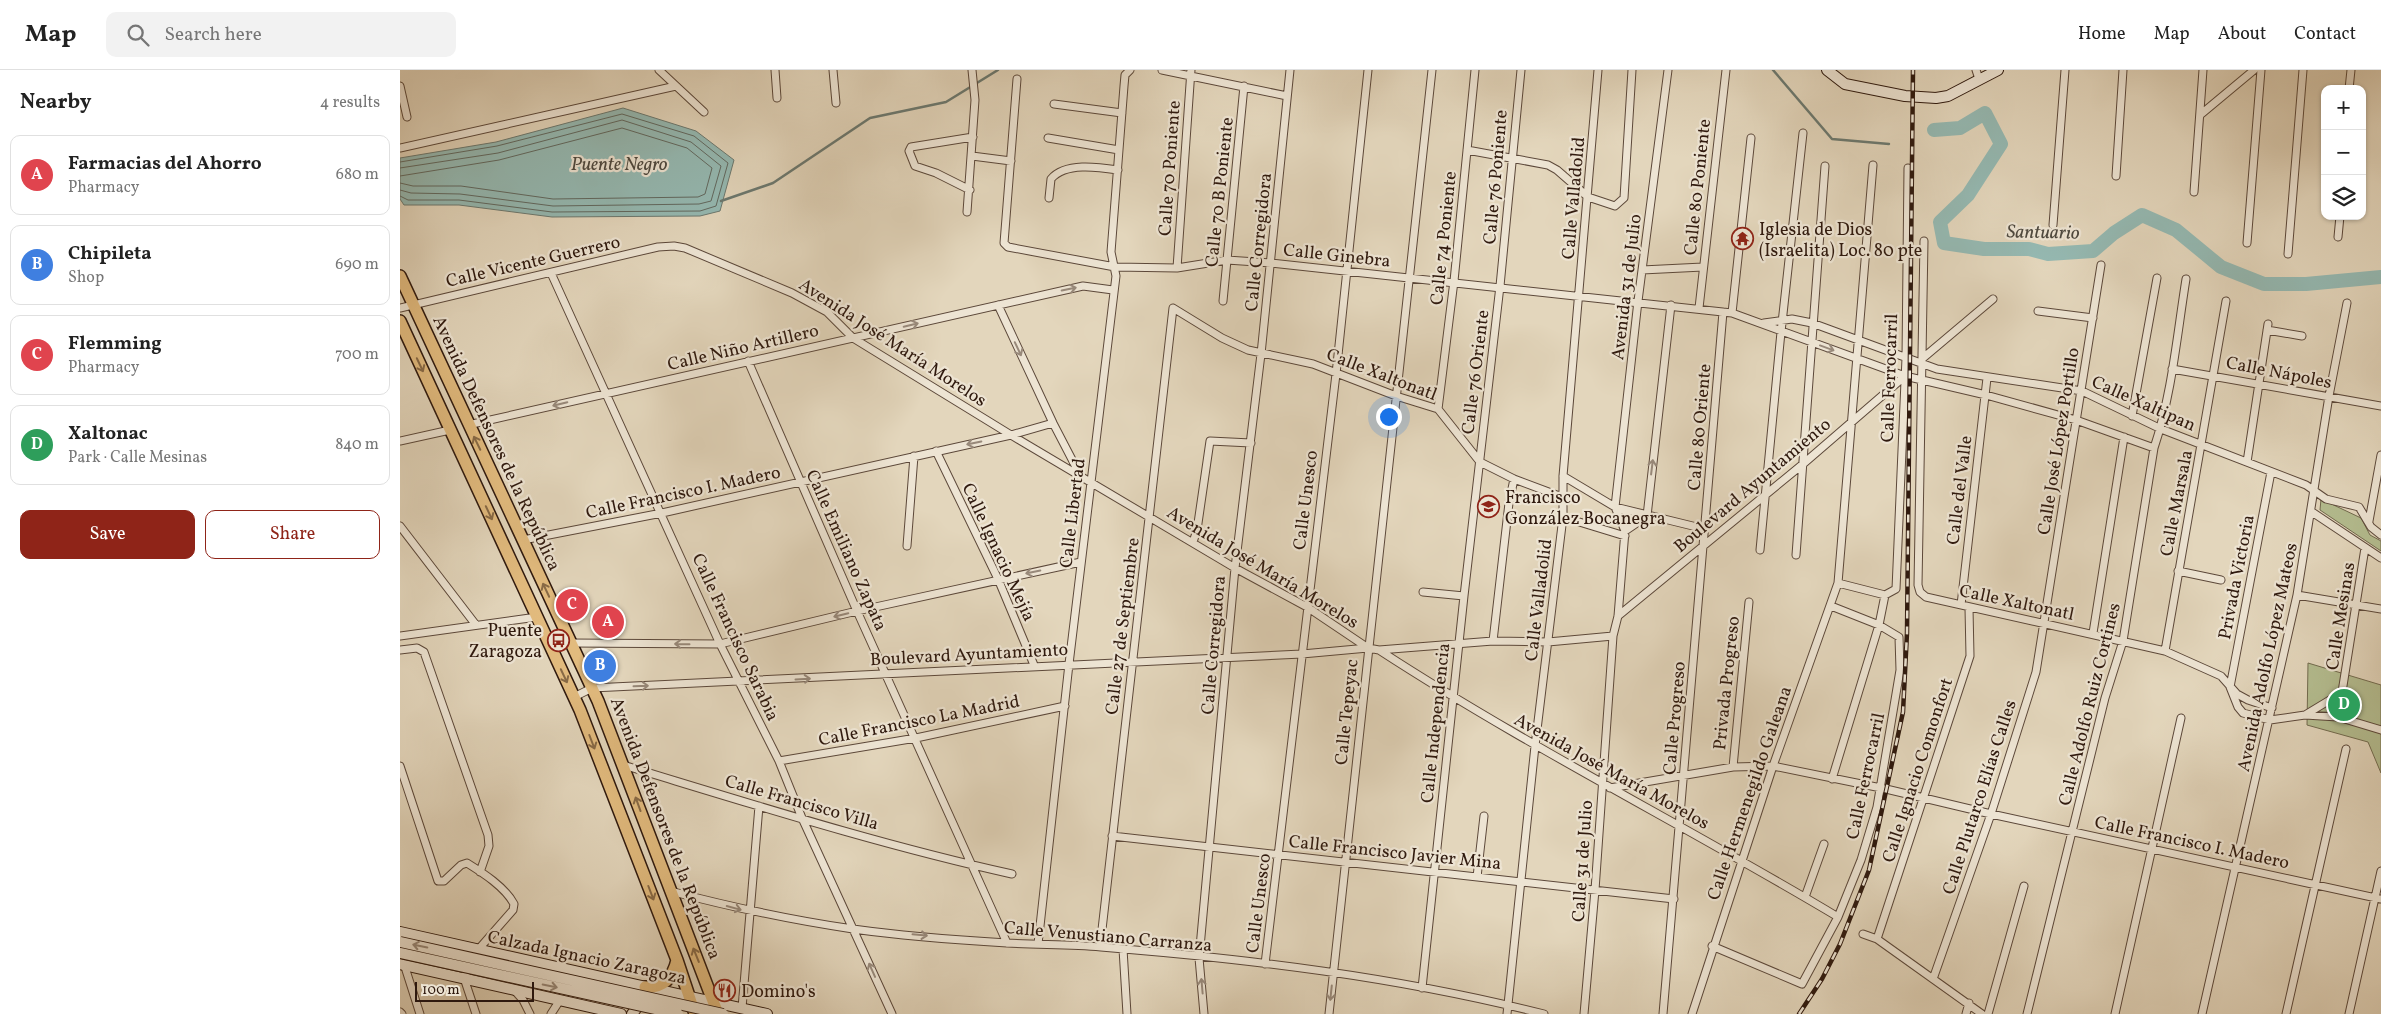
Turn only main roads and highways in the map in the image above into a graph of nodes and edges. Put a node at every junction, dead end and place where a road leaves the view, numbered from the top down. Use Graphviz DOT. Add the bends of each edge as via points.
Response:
graph roads {
  1 [pos="1826,70"];
  2 [pos="1998,70"];
  3 [pos="1978,75"];
  4 [pos="400,276"];
  5 [pos="400,321"];
  6 [pos="400,932"];
  7 [pos="400,942"];
  8 [pos="400,953"];
  9 [pos="497,954"];
  10 [pos="678,960"];
  11 [pos="530,961"];
  12 [pos="402,964"];
  13 [pos="630,984"];
  14 [pos="497,985"];
  15 [pos="645,987"];
  16 [pos="512,988"];
  17 [pos="688,997"];
  18 [pos="714,1001"];
  19 [pos="621,1014"];
  20 [pos="632,1014"];
  21 [pos="678,1014"];
  22 [pos="695,1014"];
  23 [pos="718,1014"];
  24 [pos="723,1014"];
  25 [pos="767,1014"];
  1 -- 3 [label="main road" via="1845,84 1905,96 1936,98 1948,96"];
  2 -- 3 [label="main road"];
  18 -- 4 [label="main road, Avenida Defensores de la República, one-way" via="592,688"];
  5 -- 10 [label="main road, Avenida Defensores de la República, one-way" via="574,696"];
  6 -- 9 [label="main road, Calzada Ignacio Zaragoza"];
  24 -- 7 [label="main road, Calzada Ignacio Zaragoza, one-way, bridge"];
  8 -- 21 [label="main road, Calzada Ignacio Zaragoza, one-way, bridge"];
  9 -- 11 [label="main road, Calzada Ignacio Zaragoza"];
  9 -- 14 [label="main road" via="506,974"];
  10 -- 15 [label="main road" via="664,983"];
  10 -- 17 [label="main road, Avenida Defensores de la República"];
  11 -- 13 [label="main road, Calzada Ignacio Zaragoza"];
  11 -- 16 [label="main road" via="510,975"];
  12 -- 14 [label="main road"];
  13 -- 15 [label="main road, Calzada Ignacio Zaragoza"];
  13 -- 20 [label="main road" via="639,1003"];
  14 -- 16 [label="main road"];
  15 -- 17 [label="main road, Calzada Ignacio Zaragoza"];
  16 -- 19 [label="main road"];
  17 -- 18 [label="main road, Calzada Ignacio Zaragoza"];
  17 -- 22 [label="main road, Avenida Defensores de la República"];
  18 -- 23 [label="main road, Avenida Defensores de la República"];
  18 -- 25 [label="main road, Calzada Ignacio Zaragoza"];
}
